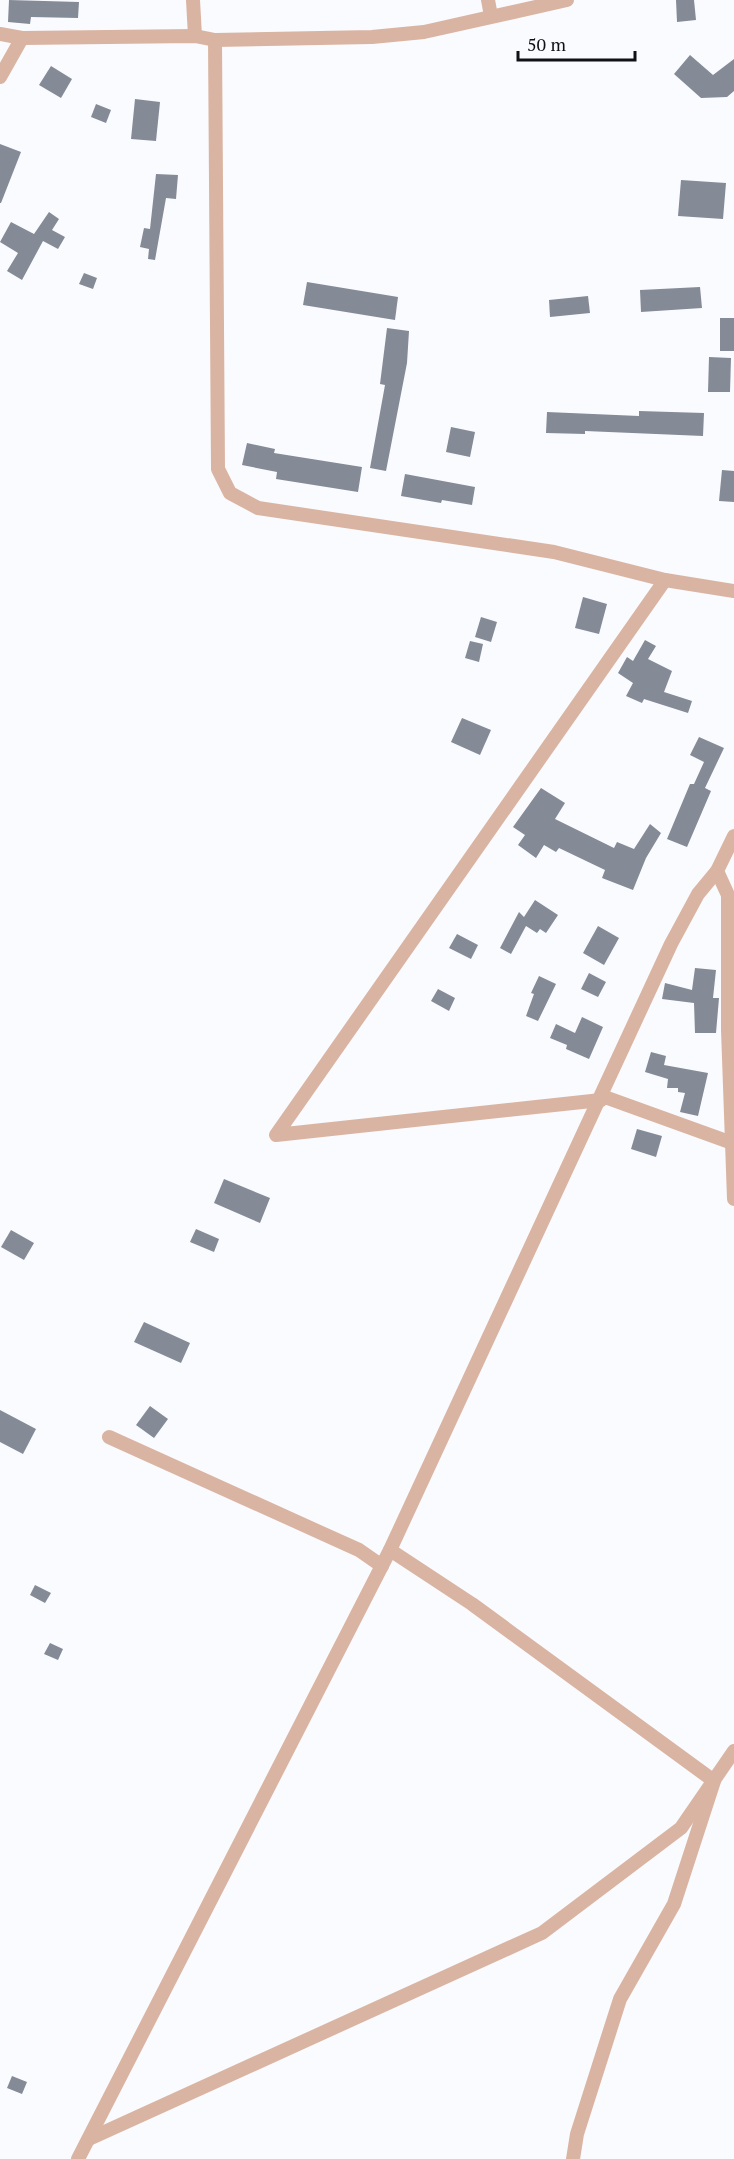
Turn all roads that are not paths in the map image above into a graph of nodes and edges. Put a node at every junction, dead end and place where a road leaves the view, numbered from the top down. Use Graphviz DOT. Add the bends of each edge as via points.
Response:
graph roads {
  1 [pos="193,0"];
  2 [pos="489,0"];
  3 [pos="567,0"];
  4 [pos="491,16"];
  5 [pos="0,34"];
  6 [pos="195,36"];
  7 [pos="22,38"];
  8 [pos="215,40"];
  9 [pos="0,77"];
  10 [pos="665,580"];
  11 [pos="734,591"];
  12 [pos="732,843"];
  13 [pos="717,871"];
  14 [pos="602,1098"];
  15 [pos="732,1143"];
  16 [pos="733,1184"];
  17 [pos="734,1199"];
  18 [pos="109,1437"];
  19 [pos="390,1550"];
  20 [pos="381,1566"];
  21 [pos="734,1751"];
  22 [pos="714,1781"];
  23 [pos="89,2139"];
  24 [pos="78,2159"];
  25 [pos="573,2159"];
  1 -- 6 [label="street"];
  2 -- 4 [label="street"];
  3 -- 4 [label="street"];
  4 -- 8 [label="street" via="458,27 382,36"];
  5 -- 7 [label="street"];
  6 -- 7 [label="street"];
  6 -- 8 [label="street"];
  7 -- 9 [label="street"];
  8 -- 10 [label="street" via="218,469 230,493 258,508 554,552"];
  10 -- 11 [label="street"];
  10 -- 14 [label="street" via="276,1135"];
  12 -- 13 [label="street"];
  13 -- 14 [label="street" via="698,894 671,944"];
  13 -- 15 [label="street" via="728,895"];
  14 -- 15 [label="street"];
  14 -- 19 [label="street"];
  15 -- 16 [label="street"];
  16 -- 17 [label="street"];
  18 -- 20 [label="street" via="359,1550"];
  19 -- 20 [label="street"];
  19 -- 22 [label="street" via="599,1694"];
  20 -- 23 [label="street"];
  21 -- 22 [label="street"];
  22 -- 23 [label="street" via="681,1828 543,1933"];
  22 -- 25 [label="street" via="674,1904 620,1999 577,2134"];
  23 -- 24 [label="street"];
}
